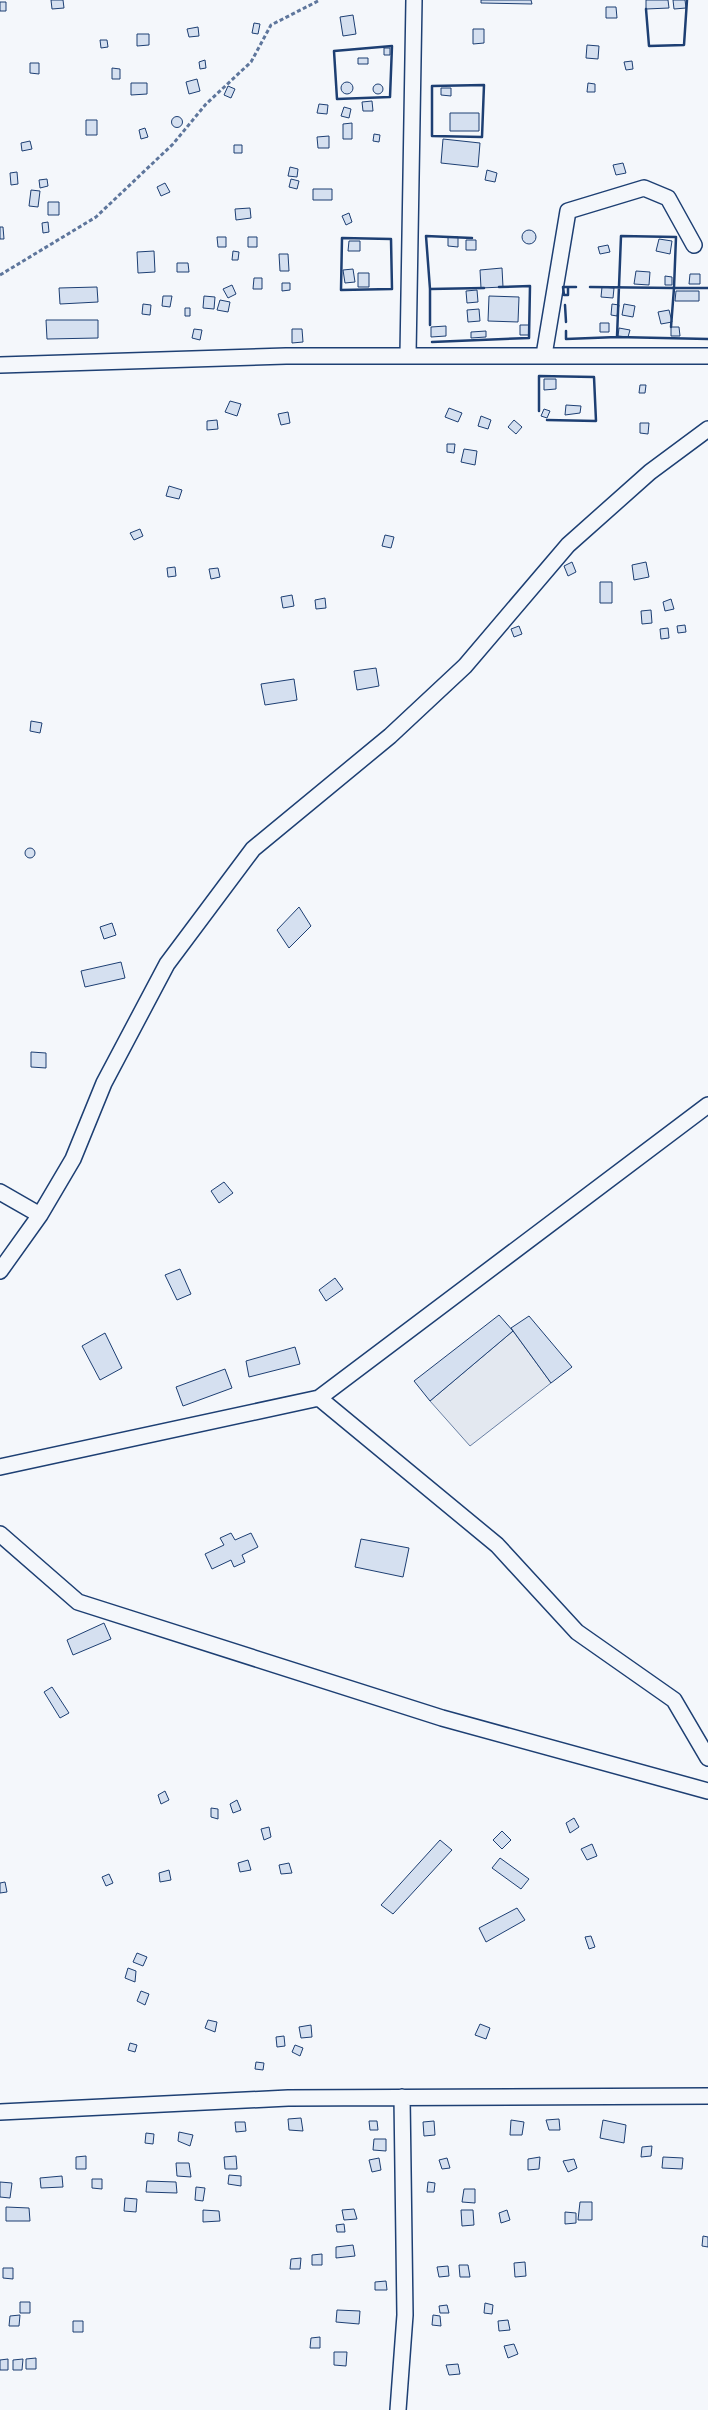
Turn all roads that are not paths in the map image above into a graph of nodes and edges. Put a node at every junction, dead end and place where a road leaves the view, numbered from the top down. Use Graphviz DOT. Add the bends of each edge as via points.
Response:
graph roads {
  1 [pos="414,0"];
  2 [pos="694,245"];
  3 [pos="408,355"];
  4 [pos="544,355"];
  5 [pos="708,356"];
  6 [pos="0,365"];
  7 [pos="708,429"];
  8 [pos="708,1105"];
  9 [pos="0,1192"];
  10 [pos="40,1215"];
  11 [pos="0,1271"];
  12 [pos="319,1398"];
  13 [pos="0,1467"];
  14 [pos="0,1534"];
  15 [pos="708,1758"];
  16 [pos="708,1791"];
  17 [pos="708,2096"];
  18 [pos="402,2097"];
  19 [pos="0,2112"];
  20 [pos="398,2410"];
  1 -- 3 [label="street"];
  2 -- 4 [label="street" via="668,198 644,188 568,211"];
  3 -- 4 [label="street"];
  3 -- 6 [label="street"];
  4 -- 5 [label="street"];
  7 -- 10 [label="street" via="650,472 568,545 465,666 390,736 253,849 167,964 104,1083 73,1159"];
  8 -- 12 [label="street"];
  9 -- 10 [label="street"];
  10 -- 11 [label="street"];
  12 -- 13 [label="street"];
  12 -- 15 [label="street" via="498,1545 577,1632 674,1700"];
  14 -- 16 [label="street" via="78,1602 442,1718"];
  17 -- 18 [label="street"];
  18 -- 19 [label="street" via="288,2098"];
  18 -- 20 [label="street" via="405,2315"];
}
